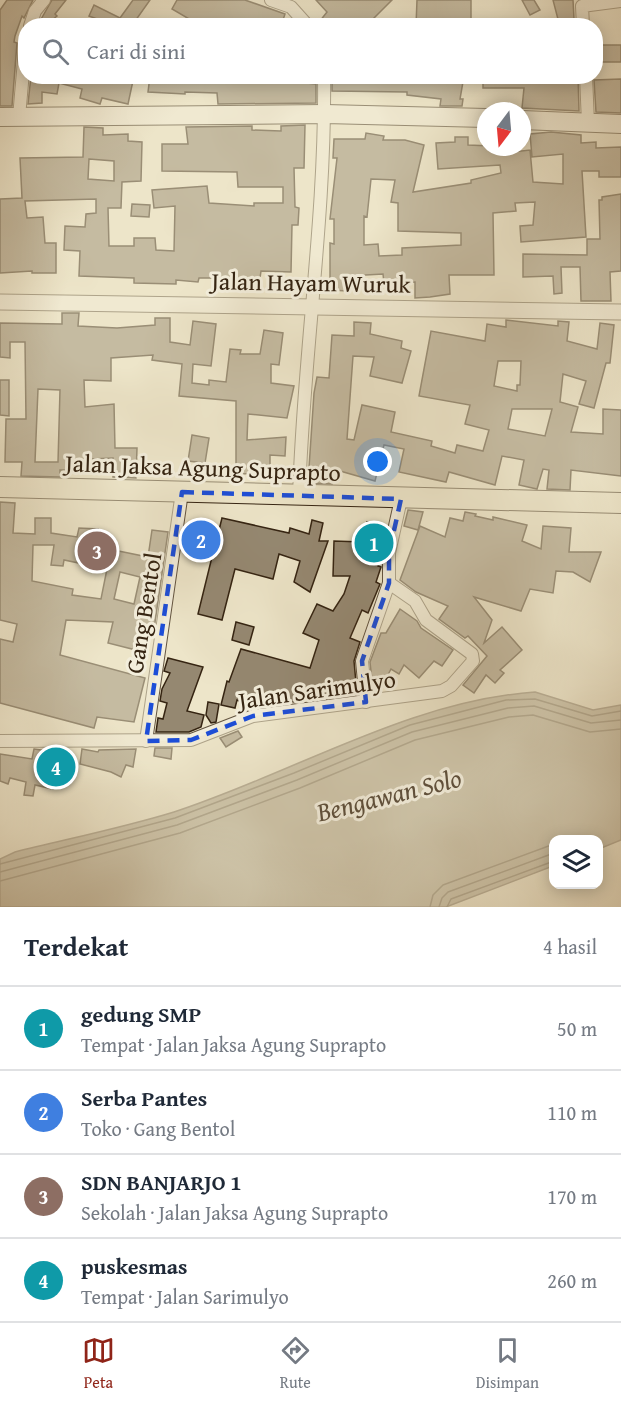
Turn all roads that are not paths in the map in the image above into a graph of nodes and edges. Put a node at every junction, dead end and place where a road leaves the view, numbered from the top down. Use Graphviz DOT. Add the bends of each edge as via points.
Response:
graph roads {
  1 [pos="44,0"];
  2 [pos="271,0"];
  3 [pos="621,1"];
  4 [pos="294,3"];
  5 [pos="582,3"];
  6 [pos="33,18"];
  7 [pos="303,18"];
  8 [pos="583,18"];
  9 [pos="22,84"];
  10 [pos="324,84"];
  11 [pos="586,84"];
  12 [pos="325,114"];
  13 [pos="0,117"];
  14 [pos="19,117"];
  15 [pos="477,118"];
  16 [pos="531,120"];
  17 [pos="588,123"];
  18 [pos="621,124"];
  19 [pos="0,302"];
  20 [pos="312,306"];
  21 [pos="621,312"];
  22 [pos="0,487"];
  23 [pos="182,492"];
  24 [pos="299,497"];
  25 [pos="401,499"];
  26 [pos="621,503"];
  27 [pos="389,583"];
  28 [pos="366,702"];
  29 [pos="0,741"];
  30 [pos="146,741"];
  1 -- 6 [label="street"];
  2 -- 4 [label="street"];
  3 -- 5 [label="street"];
  4 -- 7 [label="street"];
  5 -- 8 [label="street"];
  9 -- 14 [label="street"];
  10 -- 12 [label="street"];
  11 -- 17 [label="street"];
  12 -- 14 [label="main road"];
  12 -- 15 [label="main road"];
  12 -- 20 [label="street"];
  13 -- 14 [label="main road"];
  16 -- 17 [label="main road"];
  17 -- 18 [label="main road"];
  19 -- 20 [label="street, Jalan Hayam Wuruk"];
  20 -- 21 [label="street, Jalan Hayam Wuruk"];
  20 -- 24 [label="street"];
  22 -- 23 [label="main road, Jalan Jaksa Agung Suprapto"];
  23 -- 24 [label="main road, Jalan Jaksa Agung Suprapto"];
  23 -- 30 [label="street, Gang Bentol"];
  24 -- 25 [label="main road, Jalan Jaksa Agung Suprapto"];
  25 -- 26 [label="main road, Jalan Jaksa Agung Suprapto"];
  25 -- 27 [label="street" via="389,553"];
  27 -- 28 [label="street" via="362,661"];
  27 -- 28 [label="street, Jalan Sarimulyo" via="412,598 426,620 463,647 473,661 451,686 428,695"];
  28 -- 30 [label="street, Jalan Sarimulyo" via="253,716 191,740"];
  29 -- 30 [label="street, Jalan Sarimulyo"];
}
